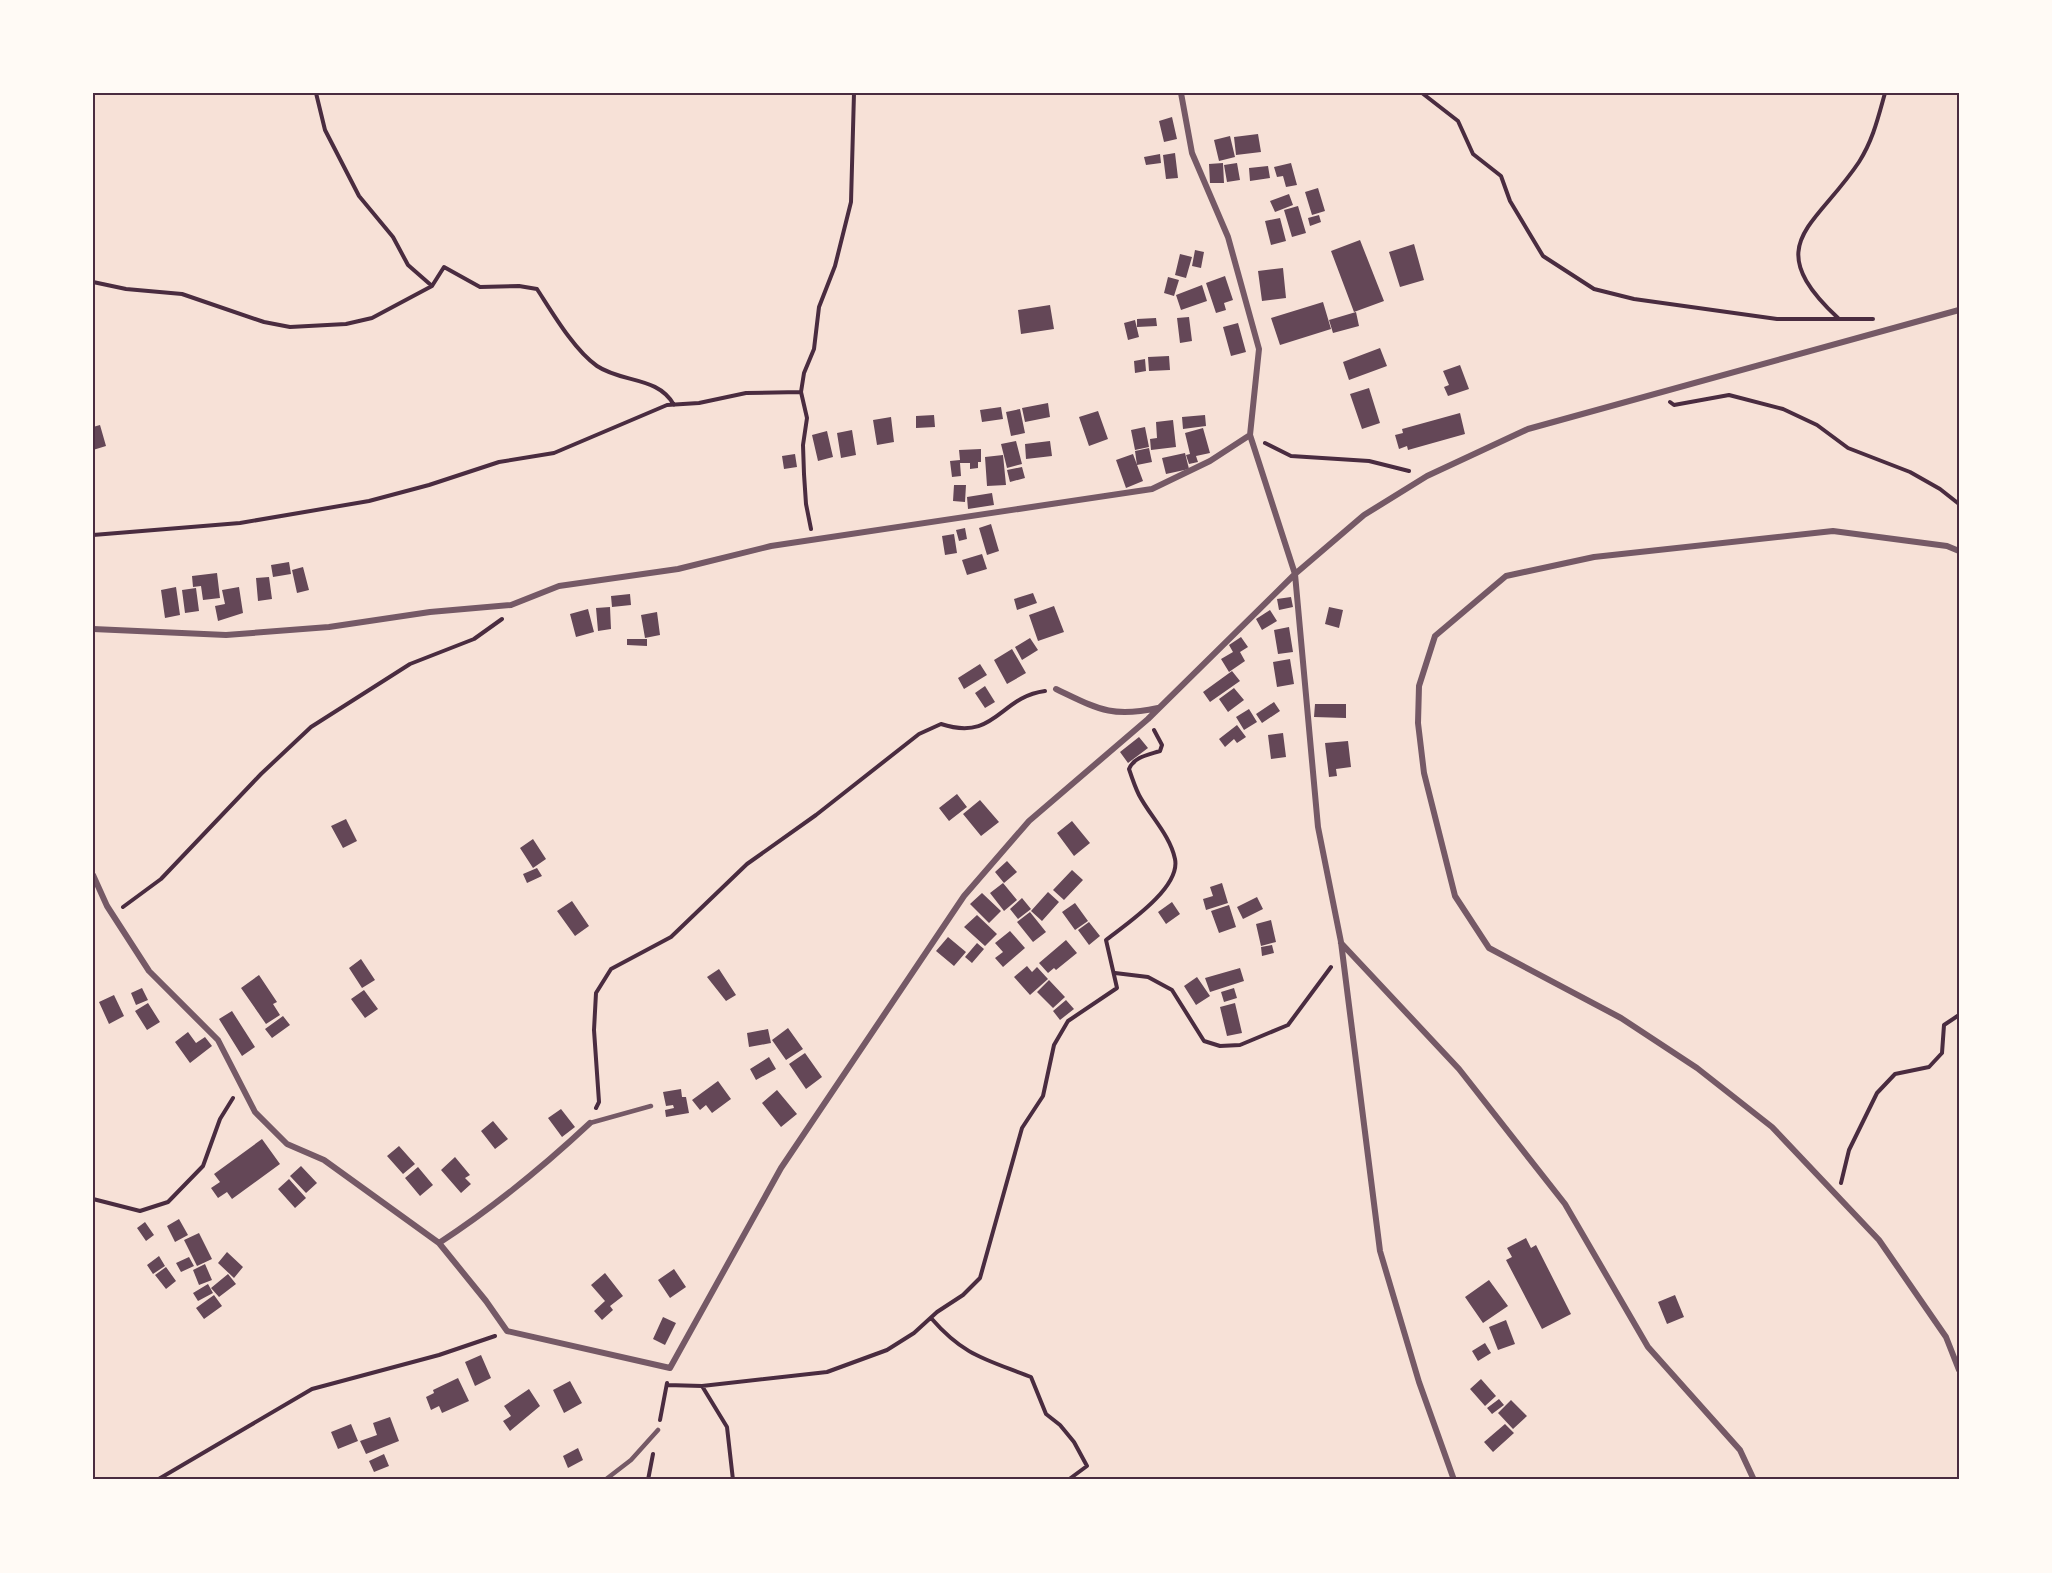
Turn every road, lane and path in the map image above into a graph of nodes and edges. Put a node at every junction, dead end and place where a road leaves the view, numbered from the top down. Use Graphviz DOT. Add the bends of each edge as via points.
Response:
graph roads {
  1 [pos="316,93"];
  2 [pos="854,93"];
  3 [pos="1181,93"];
  4 [pos="1422,93"];
  5 [pos="1885,93"];
  6 [pos="93,282"];
  7 [pos="432,286"];
  8 [pos="1959,310"];
  9 [pos="1839,319"];
  10 [pos="1880,319"];
  11 [pos="801,393"];
  12 [pos="1653,394"];
  13 [pos="674,405"];
  14 [pos="1250,435"];
  15 [pos="1427,476"];
  16 [pos="1959,504"];
  17 [pos="93,535"];
  18 [pos="813,540"];
  19 [pos="1959,551"];
  20 [pos="1295,574"];
  21 [pos="511,605"];
  22 [pos="93,628"];
  23 [pos="1056,689"];
  24 [pos="1159,708"];
  25 [pos="1148,719"];
  26 [pos="93,875"];
  27 [pos="112,914"];
  28 [pos="1341,942"];
  29 [pos="1115,973"];
  30 [pos="1959,1015"];
  31 [pos="241,1084"];
  32 [pos="651,1106"];
  33 [pos="590,1122"];
  34 [pos="1839,1198"];
  35 [pos="93,1199"];
  36 [pos="439,1243"];
  37 [pos="931,1318"];
  38 [pos="507,1332"];
  39 [pos="1959,1370"];
  40 [pos="667,1385"];
  41 [pos="702,1386"];
  42 [pos="658,1430"];
  43 [pos="157,1480"];
  44 [pos="605,1480"];
  45 [pos="733,1480"];
  46 [pos="1068,1480"];
  47 [pos="1454,1480"];
  48 [pos="1754,1480"];
  1 -- 7 [label="path" via="325,130 359,195 393,237 408,265"];
  2 -- 11 [label="path" via="851,202 835,266 819,308 814,349"];
  3 -- 14 [label="street" via="1192,153 1228,237 1259,349"];
  4 -- 9 [label="path" via="1458,121 1473,154 1501,176 1510,201 1543,256 1594,289 1634,299 1777,319"];
  5 -- 9 [label="path" via="1873,138 1858,164 1801,236 1798,267 1813,294"];
  6 -- 7 [label="path" via="182,294 290,327 346,324 372,318"];
  7 -- 13 [label="path" via="444,267 480,286 537,289 576,344 598,366 655,386 668,394"];
  8 -- 12 [label="street"];
  9 -- 10 [label="path"];
  11 -- 13 [label="path" via="746,393"];
  11 -- 18 [label="path" via="807,418 803,445 806,504"];
  12 -- 15 [label="street" via="1528,429"];
  12 -- 16 [label="path" via="1674,405 1729,395 1783,410 1817,425 1848,448 1910,472"];
  13 -- 17 [label="path" via="554,453 499,462 395,495 240,523"];
  14 -- 15 [label="path" via="1291,456 1369,461"];
  14 -- 18 [label="street" via="1210,461 1152,489"];
  14 -- 20 [label="street"];
  15 -- 20 [label="street" via="1364,514"];
  18 -- 21 [label="street" via="678,569 559,586"];
  19 -- 34 [label="street" via="1947,546 1833,531 1594,557 1506,576 1435,636 1419,686 1418,723 1424,773 1455,896 1489,948 1621,1018 1697,1068 1772,1128"];
  20 -- 24 [label="street"];
  20 -- 28 [label="street" via="1318,826"];
  21 -- 22 [label="street" via="226,635"];
  21 -- 27 [label="path" via="500,621 474,639 410,664 311,727 161,879"];
  23 -- 24 [label="street" via="1091,706 1116,712 1127,714"];
  23 -- 33 [label="path" via="1030,693 980,727 960,730 941,724 919,734 747,864 671,937 611,969 596,993 594,1030 599,1102"];
  24 -- 25 [label="street"];
  25 -- 29 [label="path" via="1162,745 1160,751 1142,757 1129,769 1138,794 1160,826 1175,859 1175,871 1157,899 1106,940"];
  25 -- 38 [label="street" via="1029,821 964,896 781,1168 670,1368"];
  26 -- 27 [label="street"];
  27 -- 31 [label="street" via="149,971 218,1040"];
  28 -- 29 [label="path" via="1330,968 1288,1025 1240,1045 1220,1046 1204,1041 1172,990 1148,977"];
  28 -- 47 [label="street" via="1380,1251 1419,1382"];
  28 -- 48 [label="street" via="1458,1069 1565,1204 1648,1347 1740,1450"];
  29 -- 37 [label="path" via="1117,988 1068,1021 1054,1045 1043,1096 1022,1128 980,1278"];
  30 -- 34 [label="path" via="1944,1025 1942,1053 1929,1066 1895,1074 1876,1093 1849,1150"];
  31 -- 35 [label="path" via="220,1119 203,1166 168,1202 140,1211"];
  31 -- 36 [label="street" via="255,1112 287,1144 324,1160"];
  32 -- 33 [label="lane"];
  33 -- 36 [label="street" via="542,1168"];
  34 -- 39 [label="street" via="1879,1240 1946,1337"];
  36 -- 38 [label="street"];
  37 -- 41 [label="path" via="887,1350 827,1372"];
  37 -- 46 [label="path" via="950,1340 975,1356 1031,1377 1046,1414 1074,1442 1088,1466"];
  38 -- 43 [label="path" via="312,1389"];
  40 -- 41 [label="path"];
  41 -- 45 [label="path" via="727,1427"];
  42 -- 44 [label="lane" via="631,1460"];
}
